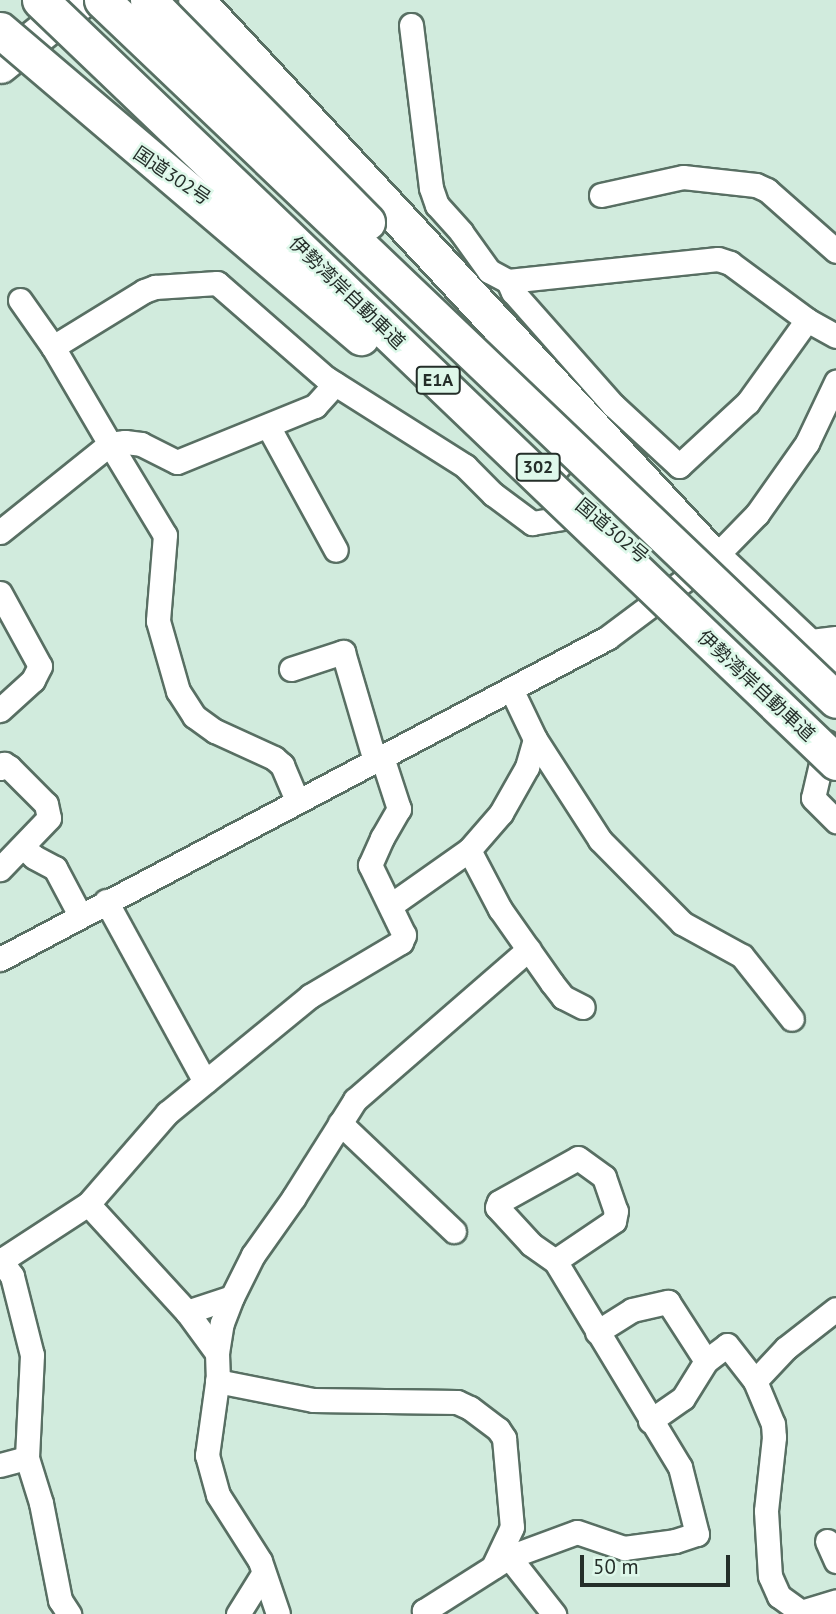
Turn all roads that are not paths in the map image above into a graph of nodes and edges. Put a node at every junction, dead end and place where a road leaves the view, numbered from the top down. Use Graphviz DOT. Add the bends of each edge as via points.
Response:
graph roads {
  1 [pos="40,0"];
  2 [pos="81,0"];
  3 [pos="102,0"];
  4 [pos="148,0"];
  5 [pos="196,0"];
  6 [pos="0,23"];
  7 [pos="411,25"];
  8 [pos="0,30"];
  9 [pos="0,63"];
  10 [pos="69,88"];
  11 [pos="601,195"];
  12 [pos="836,251"];
  13 [pos="508,281"];
  14 [pos="20,300"];
  15 [pos="807,320"];
  16 [pos="836,336"];
  17 [pos="53,347"];
  18 [pos="836,382"];
  19 [pos="335,384"];
  20 [pos="604,416"];
  21 [pos="829,422"];
  22 [pos="268,426"];
  23 [pos="110,444"];
  24 [pos="549,477"];
  25 [pos="591,513"];
  26 [pos="0,532"];
  27 [pos="336,550"];
  28 [pos="714,558"];
  29 [pos="668,591"];
  30 [pos="0,593"];
  31 [pos="749,619"];
  32 [pos="820,640"];
  33 [pos="291,669"];
  34 [pos="836,673"];
  35 [pos="511,689"];
  36 [pos="836,700"];
  37 [pos="0,710"];
  38 [pos="535,739"];
  39 [pos="833,749"];
  40 [pos="379,759"];
  41 [pos="0,768"];
  42 [pos="297,800"];
  43 [pos="836,821"];
  44 [pos="23,847"];
  45 [pos="469,850"];
  46 [pos="0,869"];
  47 [pos="106,901"];
  48 [pos="391,905"];
  49 [pos="80,915"];
  50 [pos="529,949"];
  51 [pos="0,959"];
  52 [pos="583,1007"];
  53 [pos="792,1020"];
  54 [pos="205,1082"];
  55 [pos="340,1123"];
  56 [pos="88,1205"];
  57 [pos="454,1231"];
  58 [pos="1,1260"];
  59 [pos="555,1261"];
  60 [pos="232,1297"];
  61 [pos="836,1309"];
  62 [pos="187,1312"];
  63 [pos="597,1332"];
  64 [pos="218,1353"];
  65 [pos="706,1361"];
  66 [pos="217,1381"];
  67 [pos="755,1381"];
  68 [pos="650,1421"];
  69 [pos="27,1458"];
  70 [pos="0,1465"];
  71 [pos="501,1562"];
  72 [pos="263,1574"];
  73 [pos="836,1601"];
  74 [pos="777,1605"];
  75 [pos="69,1614"];
  76 [pos="238,1614"];
  77 [pos="278,1614"];
  78 [pos="426,1614"];
  79 [pos="554,1614"];
  1 -- 29 [label="highway, 伊勢湾岸自動車道 / E1A, bridge"];
  2 -- 9 [label="highway"];
  3 -- 31 [label="highway, E1A, bridge"];
  4 -- 31 [label="highway, bridge"];
  5 -- 20 [label="highway" via="289,101"];
  6 -- 10 [label="highway, bridge"];
  7 -- 13 [label="street" via="431,188 437,205 489,271"];
  8 -- 10 [label="highway, bridge"];
  9 -- 24 [label="highway, 国道302号 / 302, bridge" via="219,208 454,387"];
  10 -- 29 [label="highway, bridge"];
  11 -- 12 [label="street" via="683,177 756,185"];
  13 -- 15 [label="street" via="718,259"];
  13 -- 20 [label="street"];
  14 -- 17 [label="street"];
  15 -- 16 [label="street"];
  15 -- 20 [label="street" via="748,402 679,466"];
  17 -- 19 [label="street" via="144,291 217,284"];
  17 -- 23 [label="street"];
  18 -- 21 [label="street"];
  19 -- 22 [label="street" via="315,406"];
  19 -- 25 [label="street" via="466,466 493,494 532,523"];
  20 -- 24 [label="street"];
  20 -- 28 [label="highway"];
  21 -- 28 [label="street" via="757,514"];
  22 -- 23 [label="street" via="177,462 141,444"];
  22 -- 27 [label="street"];
  23 -- 26 [label="street"];
  23 -- 42 [label="street" via="165,535 158,621 178,691 194,716 215,731 282,765"];
  24 -- 25 [label="highway, 国道302号 / 302"];
  25 -- 29 [label="highway, 国道302号 / 302"];
  28 -- 29 [label="street"];
  28 -- 32 [label="highway"];
  29 -- 35 [label="street" via="607,638"];
  29 -- 39 [label="highway, 伊勢湾岸自動車道 / E1A, bridge"];
  30 -- 37 [label="street" via="40,666 33,680"];
  31 -- 36 [label="highway, E1A, bridge"];
  32 -- 34 [label="highway"];
  33 -- 40 [label="street" via="343,652"];
  35 -- 38 [label="street"];
  35 -- 40 [label="street"];
  38 -- 45 [label="street" via="527,767 501,813"];
  38 -- 53 [label="street" via="600,840 682,923 742,956"];
  39 -- 43 [label="street" via="813,798"];
  40 -- 42 [label="street"];
  40 -- 48 [label="street" via="399,810 370,865"];
  41 -- 44 [label="street" via="4,764 9,767 46,804 49,818"];
  42 -- 47 [label="street"];
  44 -- 46 [label="street"];
  44 -- 49 [label="street" via="55,868"];
  45 -- 48 [label="street"];
  45 -- 50 [label="street" via="500,909"];
  47 -- 49 [label="street"];
  47 -- 54 [label="street"];
  48 -- 54 [label="street" via="404,935 401,942 310,996"];
  49 -- 51 [label="street"];
  50 -- 52 [label="street" via="563,998"];
  50 -- 55 [label="street" via="366,1089"];
  54 -- 56 [label="street" via="167,1113"];
  55 -- 57 [label="street"];
  55 -- 60 [label="street" via="253,1255"];
  56 -- 58 [label="street"];
  56 -- 62 [label="street"];
  58 -- 69 [label="street" via="12,1276 32,1354"];
  59 -- 59 [label="street" via="531,1244 497,1207 578,1158 604,1177 616,1210 614,1221"];
  59 -- 63 [label="street"];
  60 -- 62 [label="street"];
  60 -- 64 [label="street"];
  61 -- 67 [label="street" via="786,1348"];
  62 -- 64 [label="street"];
  63 -- 65 [label="street" via="632,1310 668,1302"];
  63 -- 68 [label="street"];
  64 -- 66 [label="street"];
  65 -- 67 [label="street" via="727,1345"];
  65 -- 68 [label="street" via="683,1398"];
  66 -- 71 [label="street" via="313,1400 457,1402 470,1408 504,1438 512,1527"];
  66 -- 72 [label="street" via="207,1455 218,1495 260,1561"];
  67 -- 74 [label="street" via="773,1424 765,1529"];
  68 -- 71 [label="street" via="680,1467 697,1534 624,1548 577,1532"];
  69 -- 70 [label="street"];
  69 -- 75 [label="street" via="60,1600"];
  71 -- 78 [label="street" via="424,1611"];
  71 -- 79 [label="street"];
  72 -- 76 [label="street"];
  72 -- 77 [label="street"];
  73 -- 74 [label="street" via="801,1612"];
}
